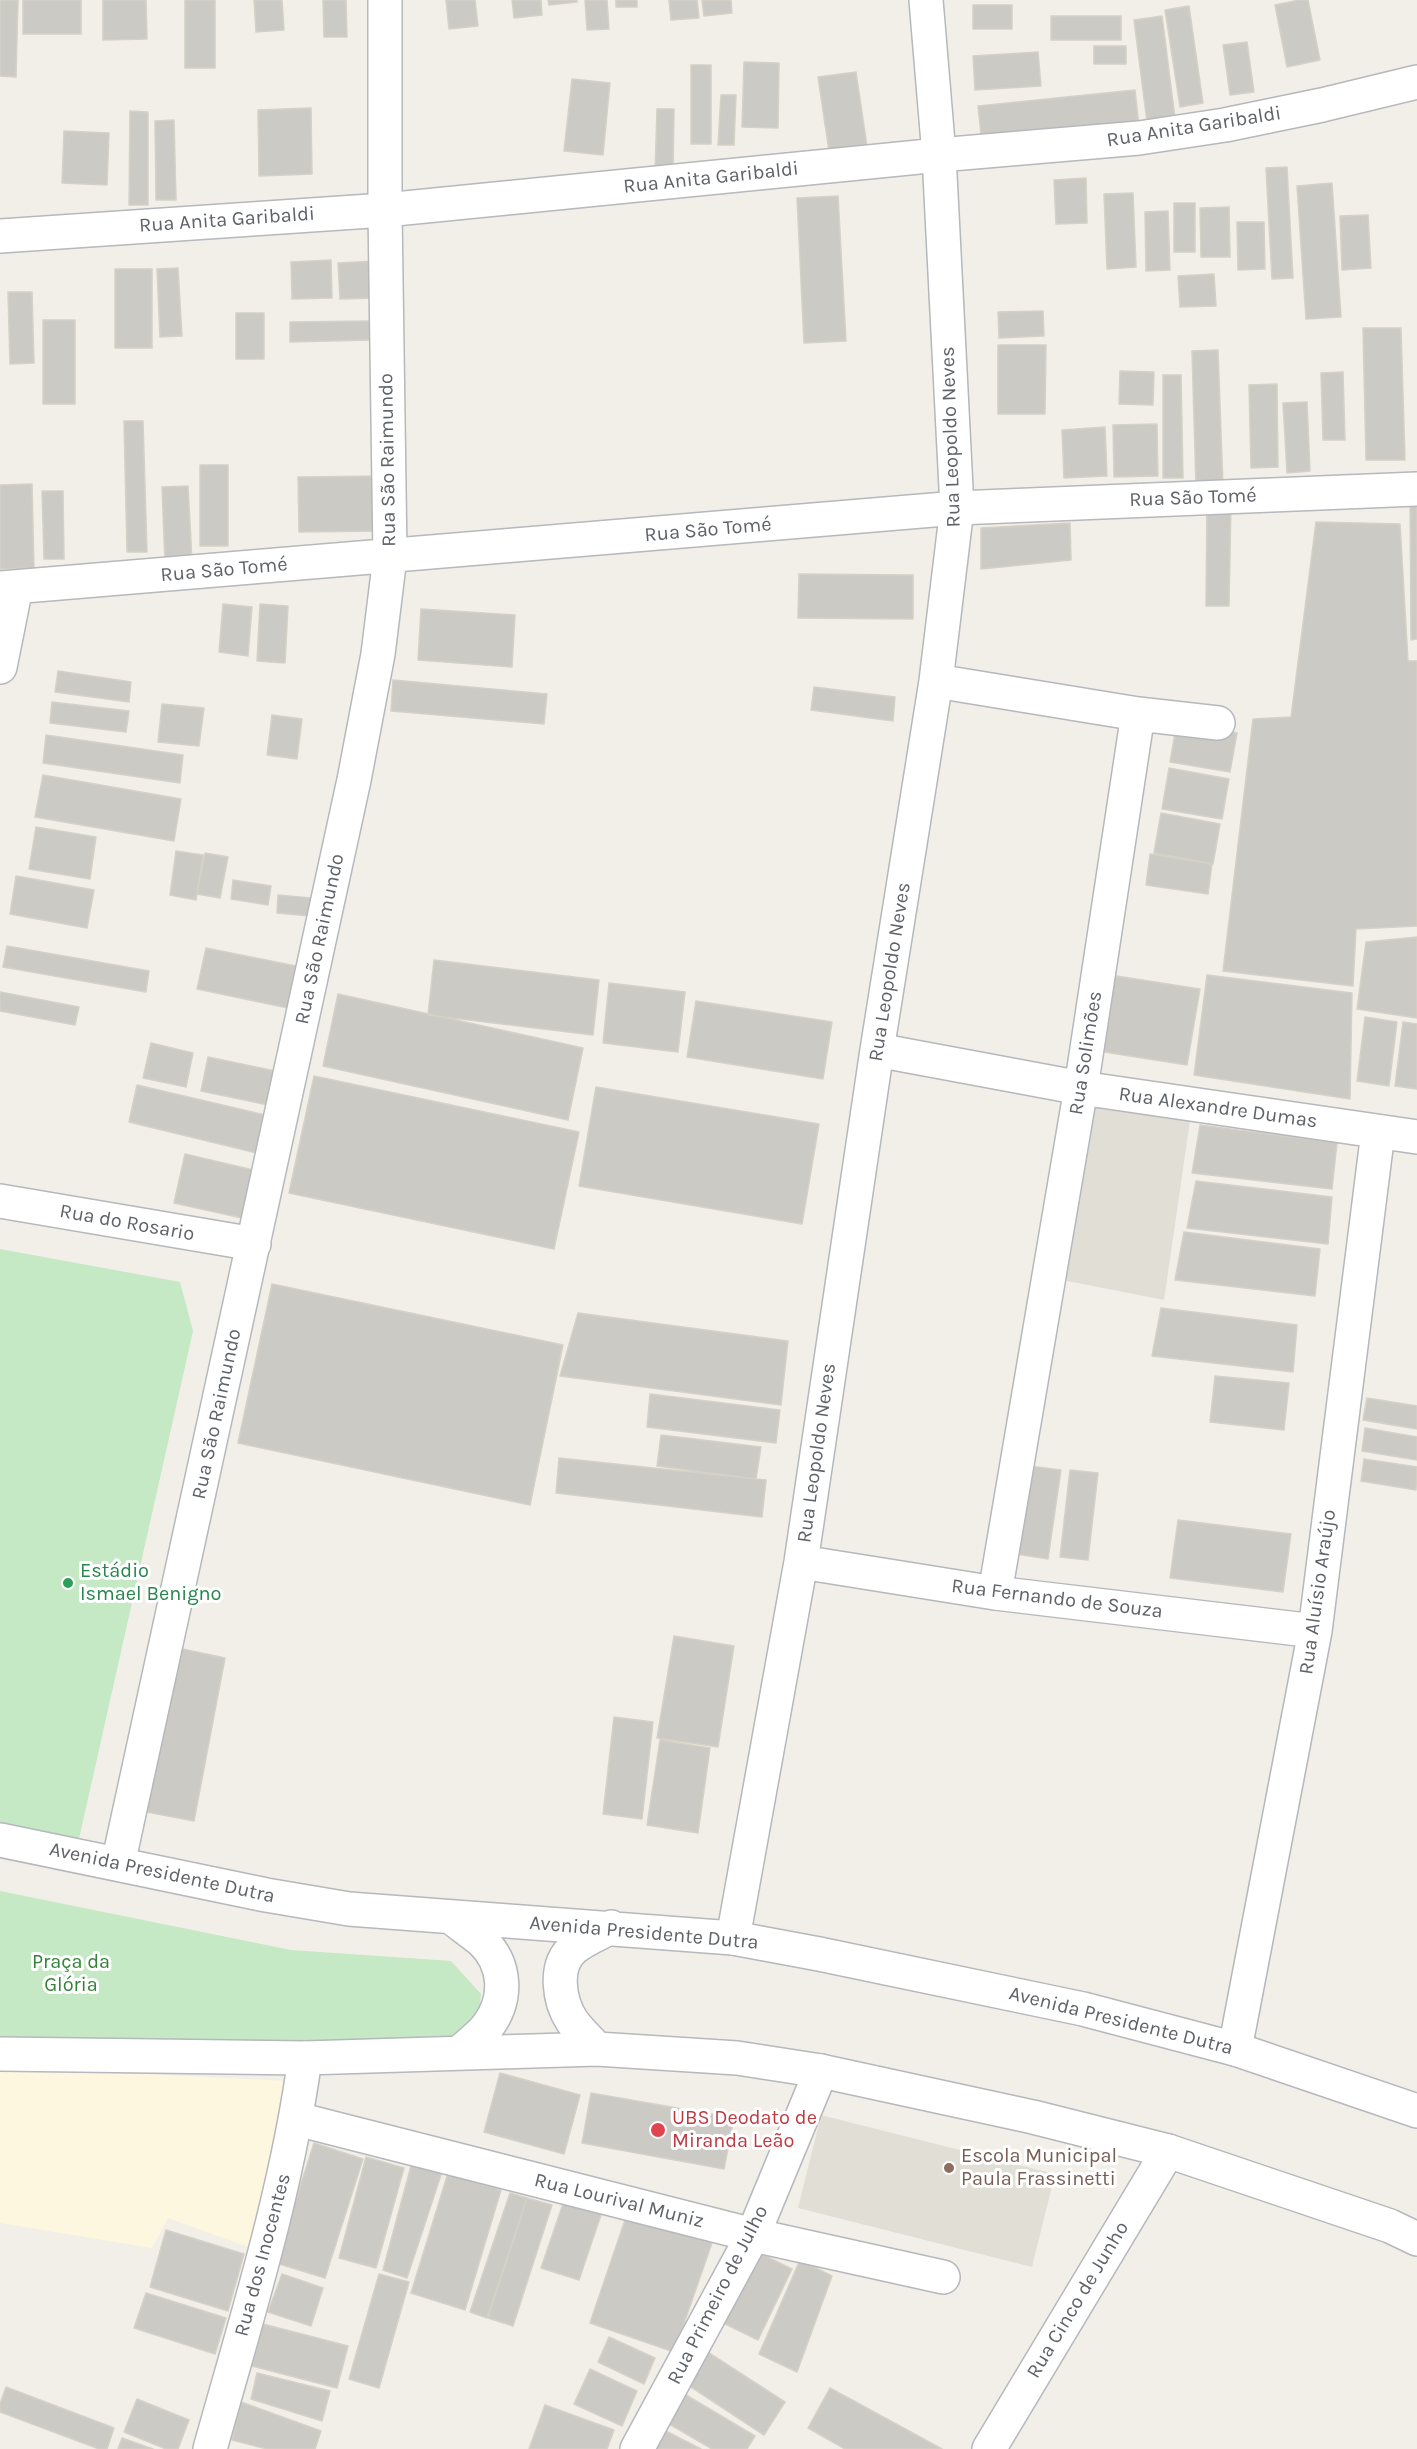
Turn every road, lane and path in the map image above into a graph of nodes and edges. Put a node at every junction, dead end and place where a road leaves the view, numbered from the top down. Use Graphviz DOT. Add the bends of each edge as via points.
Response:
graph roads {
  1 [pos="385,0"];
  2 [pos="926,0"];
  3 [pos="1417,82"];
  4 [pos="939,155"];
  5 [pos="385,210"];
  6 [pos="0,236"];
  7 [pos="1417,489"];
  8 [pos="957,508"];
  9 [pos="390,557"];
  10 [pos="8,587"];
  11 [pos="0,667"];
  12 [pos="936,681"];
  13 [pos="1138,714"];
  14 [pos="1218,723"];
  15 [pos="877,1050"];
  16 [pos="1081,1088"];
  17 [pos="1378,1132"];
  18 [pos="1417,1137"];
  19 [pos="0,1201"];
  20 [pos="254,1244"];
  21 [pos="801,1562"];
  22 [pos="994,1593"];
  23 [pos="1315,1631"];
  24 [pos="0,1840"];
  25 [pos="118,1864"];
  26 [pos="451,1917"];
  27 [pos="611,1927"];
  28 [pos="733,1938"];
  29 [pos="597,2049"];
  30 [pos="1235,2049"];
  31 [pos="459,2053"];
  32 [pos="0,2054"];
  33 [pos="305,2058"];
  34 [pos="821,2071"];
  35 [pos="1417,2111"];
  36 [pos="297,2119"];
  37 [pos="1168,2151"];
  38 [pos="753,2235"];
  39 [pos="1417,2239"];
  40 [pos="943,2277"];
  41 [pos="210,2449"];
  42 [pos="637,2449"];
  43 [pos="989,2449"];
  1 -- 5 [label="street, Rua São Raimundo"];
  2 -- 4 [label="street, Rua Leopoldo Neves"];
  3 -- 4 [label="street, Rua Anita Garibaldi" via="1225,125 1128,139"];
  4 -- 5 [label="street, Rua Anita Garibaldi"];
  4 -- 8 [label="street, Rua Leopoldo Neves"];
  5 -- 6 [label="street, Rua Anita Garibaldi"];
  5 -- 9 [label="street, Rua São Raimundo"];
  7 -- 8 [label="street, Rua São Tomé"];
  8 -- 9 [label="street, Rua São Tomé"];
  8 -- 12 [label="street, Rua Leopoldo Neves"];
  9 -- 10 [label="street, Rua São Tomé"];
  9 -- 20 [label="street, Rua São Raimundo" via="378,654 354,780"];
  10 -- 11 [label="street"];
  12 -- 13 [label="street"];
  12 -- 15 [label="street, Rua Leopoldo Neves"];
  13 -- 14 [label="street"];
  13 -- 16 [label="street, Rua Solimões"];
  15 -- 16 [label="street, Rua Alexandre Dumas"];
  15 -- 21 [label="street, Rua Leopoldo Neves"];
  16 -- 17 [label="street, Rua Alexandre Dumas"];
  16 -- 22 [label="street, Rua Solimões"];
  17 -- 18 [label="street, Rua Alexandre Dumas"];
  17 -- 23 [label="street, Rua Aluísio Araújo"];
  19 -- 20 [label="street, Rua do Rosario"];
  20 -- 25 [label="street, Rua São Raimundo"];
  21 -- 22 [label="street, Rua Fernando de Souza"];
  21 -- 28 [label="street, Rua Leopoldo Neves"];
  22 -- 23 [label="street, Rua Fernando de Souza"];
  23 -- 30 [label="street, Rua Aluísio Araújo"];
  24 -- 25 [label="street, Avenida Presidente Dutra"];
  25 -- 26 [label="street, Avenida Presidente Dutra" via="339,1907"];
  26 -- 27 [label="street, Avenida Presidente Dutra"];
  26 -- 31 [label="street" via="481,1940 495,1956 502,1975 497,2011 485,2029"];
  27 -- 28 [label="street, Avenida Presidente Dutra"];
  27 -- 29 [label="street" via="573,1948 561,1976 563,1997 572,2021"];
  28 -- 30 [label="street, Avenida Presidente Dutra" via="1083,2009"];
  29 -- 31 [label="street"];
  29 -- 34 [label="street" via="737,2058"];
  30 -- 35 [label="street, Avenida Presidente Dutra"];
  31 -- 33 [label="street"];
  32 -- 33 [label="street"];
  33 -- 36 [label="street, Rua dos Inocentes"];
  34 -- 37 [label="street" via="1034,2117"];
  34 -- 38 [label="street, Rua Primeiro de Julho"];
  36 -- 38 [label="street, Rua Lourival Muniz"];
  36 -- 41 [label="street, Rua dos Inocentes" via="284,2182"];
  37 -- 39 [label="street" via="1390,2226"];
  37 -- 43 [label="street, Rua Cinco de Junho"];
  38 -- 40 [label="street, Rua Lourival Muniz"];
  38 -- 42 [label="street, Rua Primeiro de Julho"];
}
